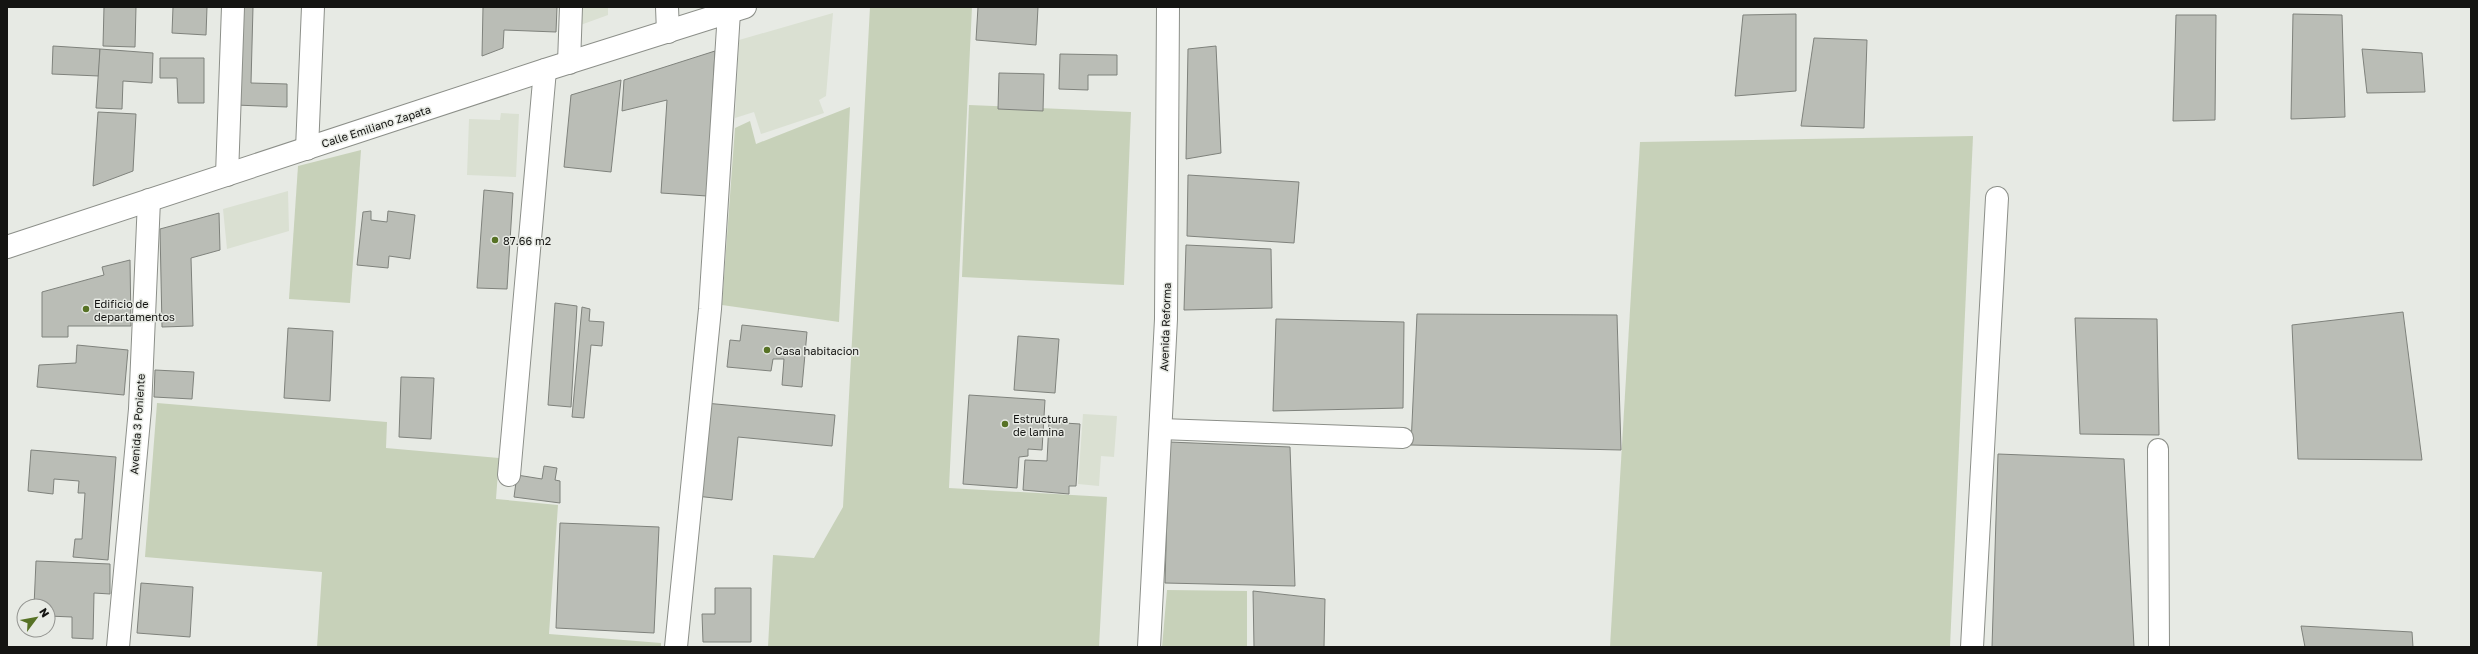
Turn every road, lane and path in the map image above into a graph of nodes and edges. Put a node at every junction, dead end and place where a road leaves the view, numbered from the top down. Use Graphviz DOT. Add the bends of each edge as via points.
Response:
graph roads {
  1 [pos="233,7"];
  2 [pos="313,7"];
  3 [pos="571,7"];
  4 [pos="666,7"];
  5 [pos="1168,7"];
  6 [pos="737,10"];
  7 [pos="668,32"];
  8 [pos="569,63"];
  9 [pos="545,70"];
  10 [pos="307,149"];
  11 [pos="227,175"];
  12 [pos="1997,198"];
  13 [pos="149,200"];
  14 [pos="7,247"];
  15 [pos="1161,429"];
  16 [pos="1403,438"];
  17 [pos="2158,449"];
  18 [pos="509,475"];
  19 [pos="118,647"];
  20 [pos="676,647"];
  21 [pos="1149,647"];
  22 [pos="1972,647"];
  23 [pos="2159,647"];
  1 -- 11 [label="street"];
  2 -- 10 [label="street"];
  3 -- 8 [label="street"];
  4 -- 7 [label="street"];
  5 -- 15 [label="street, Avenida Reforma" via="1166,319"];
  6 -- 7 [label="street, Calle Emiliano Zapata"];
  6 -- 20 [label="street"];
  7 -- 8 [label="street, Calle Emiliano Zapata"];
  8 -- 9 [label="street, Calle Emiliano Zapata"];
  9 -- 10 [label="street, Calle Emiliano Zapata"];
  9 -- 18 [label="street"];
  10 -- 11 [label="street, Calle Emiliano Zapata"];
  11 -- 13 [label="street, Calle Emiliano Zapata"];
  12 -- 22 [label="street"];
  13 -- 14 [label="street, Calle Emiliano Zapata"];
  13 -- 19 [label="street, Avenida 3 Poniente" via="140,409"];
  15 -- 16 [label="lane"];
  15 -- 21 [label="street, Avenida Reforma"];
  17 -- 23 [label="lane"];
}
